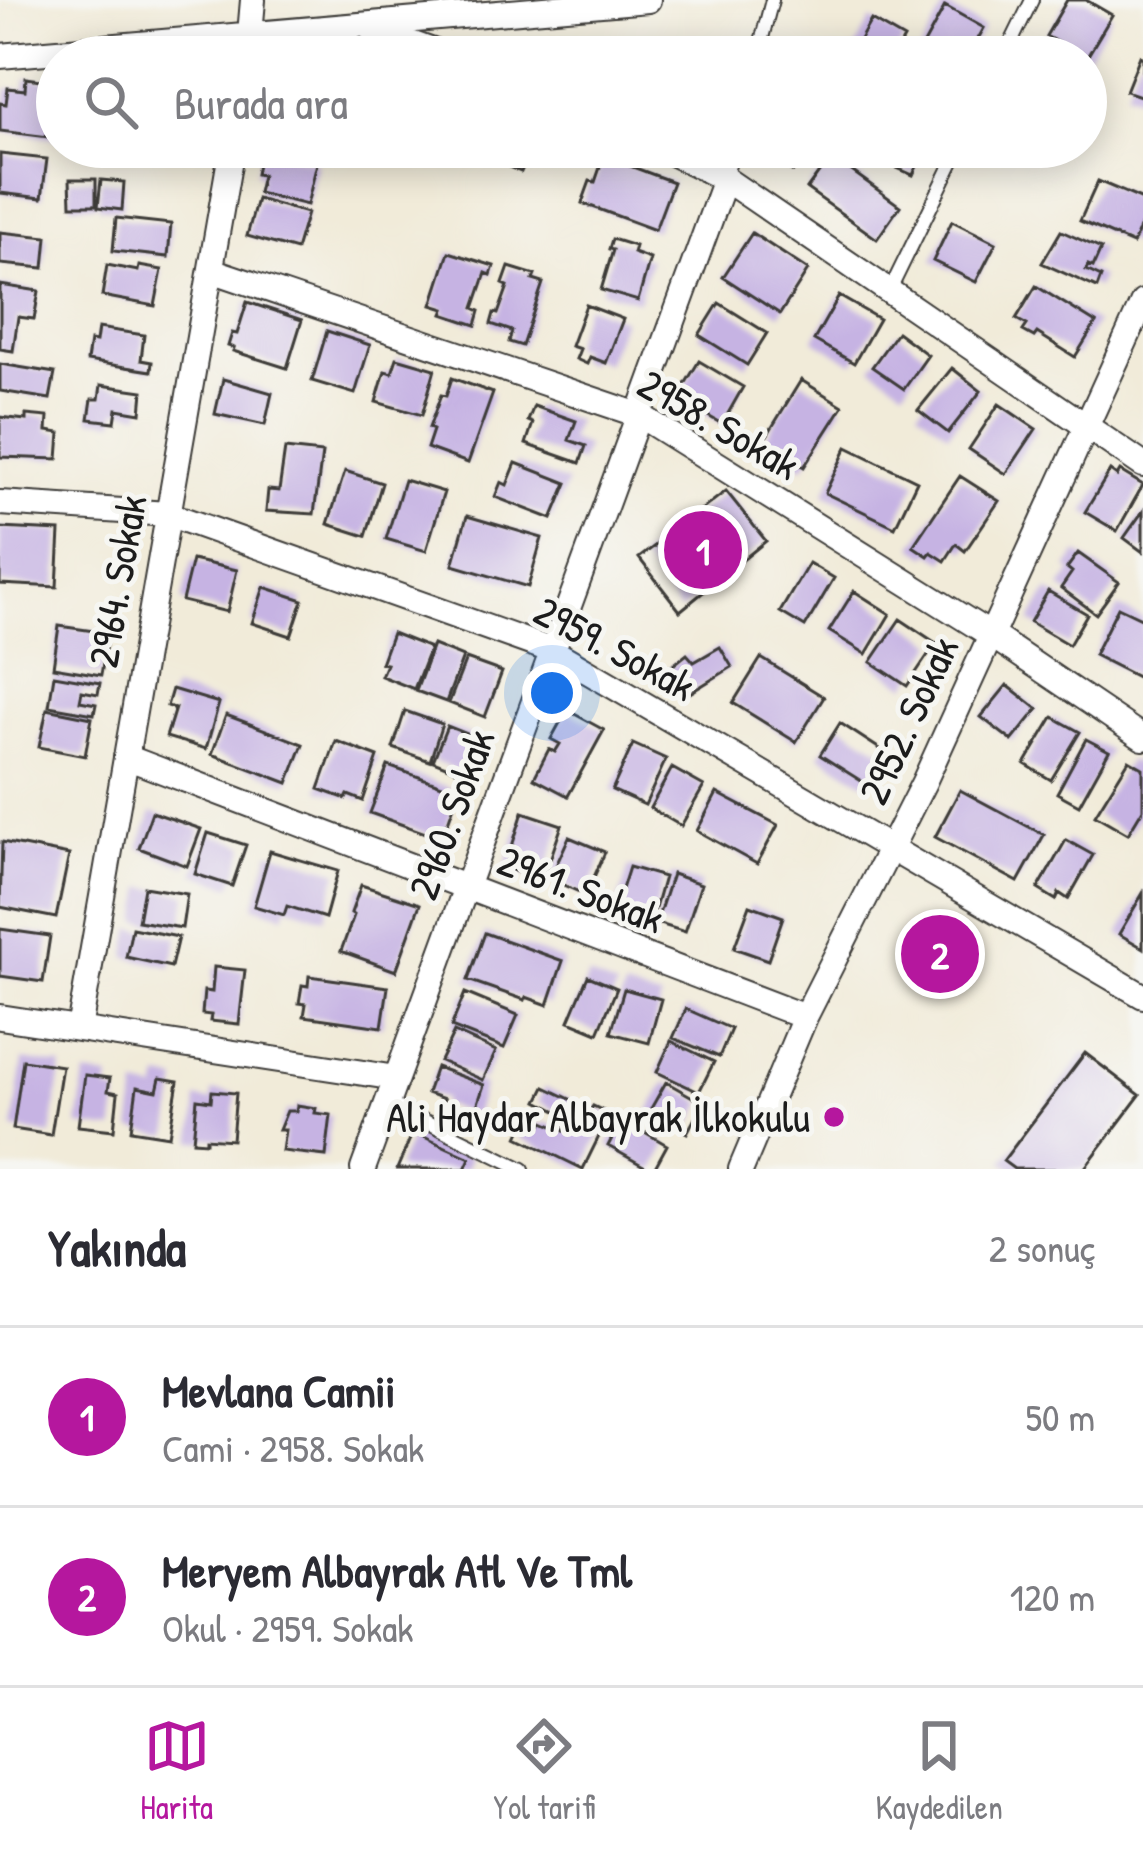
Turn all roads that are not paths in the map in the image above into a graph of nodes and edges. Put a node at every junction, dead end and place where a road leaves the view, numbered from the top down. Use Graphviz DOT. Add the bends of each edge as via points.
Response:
graph roads {
  1 [pos="253,0"];
  2 [pos="648,0"];
  3 [pos="772,0"];
  4 [pos="1032,0"];
  5 [pos="362,25"];
  6 [pos="251,36"];
  7 [pos="303,36"];
  8 [pos="392,36"];
  9 [pos="763,36"];
  10 [pos="1014,36"];
  11 [pos="36,55"];
  12 [pos="0,56"];
  13 [pos="228,168"];
  14 [pos="702,168"];
  15 [pos="728,168"];
  16 [pos="950,168"];
  17 [pos="725,179"];
  18 [pos="211,270"];
  19 [pos="890,290"];
  20 [pos="1143,302"];
  21 [pos="639,415"];
  22 [pos="1086,426"];
  23 [pos="1143,465"];
  24 [pos="0,503"];
  25 [pos="168,514"];
  26 [pos="991,635"];
  27 [pos="553,652"];
  28 [pos="1143,738"];
  29 [pos="126,757"];
  30 [pos="890,848"];
  31 [pos="466,887"];
  32 [pos="1143,996"];
  33 [pos="806,1016"];
  34 [pos="0,1017"];
  35 [pos="79,1029"];
  36 [pos="392,1091"];
  37 [pos="363,1169"];
  38 [pos="523,1169"];
  39 [pos="741,1169"];
  1 -- 6 [label="street"];
  2 -- 5 [label="street"];
  3 -- 9 [label="lane"];
  4 -- 10 [label="lane"];
  5 -- 7 [label="street"];
  5 -- 8 [label="street"];
  11 -- 12 [label="street"];
  13 -- 18 [label="street, 2964. Sokak"];
  14 -- 17 [label="street"];
  15 -- 17 [label="lane, 2960. Sokak"];
  16 -- 19 [label="lane"];
  17 -- 19 [label="street"];
  17 -- 21 [label="street, 2960. Sokak"];
  18 -- 21 [label="street, 2958. Sokak"];
  18 -- 25 [label="street, 2964. Sokak"];
  19 -- 22 [label="street"];
  20 -- 22 [label="street, 2952. Sokak"];
  21 -- 26 [label="street, 2958. Sokak"];
  21 -- 27 [label="street, 2960. Sokak"];
  22 -- 23 [label="street"];
  22 -- 26 [label="street, 2952. Sokak"];
  24 -- 25 [label="street, 2959. Sokak"];
  25 -- 27 [label="street, 2959. Sokak"];
  25 -- 29 [label="street, 2964. Sokak"];
  26 -- 28 [label="street, 2958. Sokak"];
  26 -- 30 [label="street, 2952. Sokak"];
  27 -- 30 [label="street, 2959. Sokak"];
  27 -- 31 [label="street, 2960. Sokak"];
  29 -- 31 [label="street, 2961. Sokak"];
  29 -- 35 [label="street, 2964. Sokak"];
  30 -- 32 [label="street, 2959. Sokak"];
  30 -- 33 [label="street, 2952. Sokak"];
  31 -- 33 [label="street, 2961. Sokak"];
  31 -- 36 [label="street, 2960. Sokak"];
  33 -- 39 [label="street, 2952. Sokak"];
  34 -- 35 [label="street"];
  35 -- 36 [label="street"];
  36 -- 37 [label="street, 2960. Sokak"];
  36 -- 38 [label="lane"];
}
